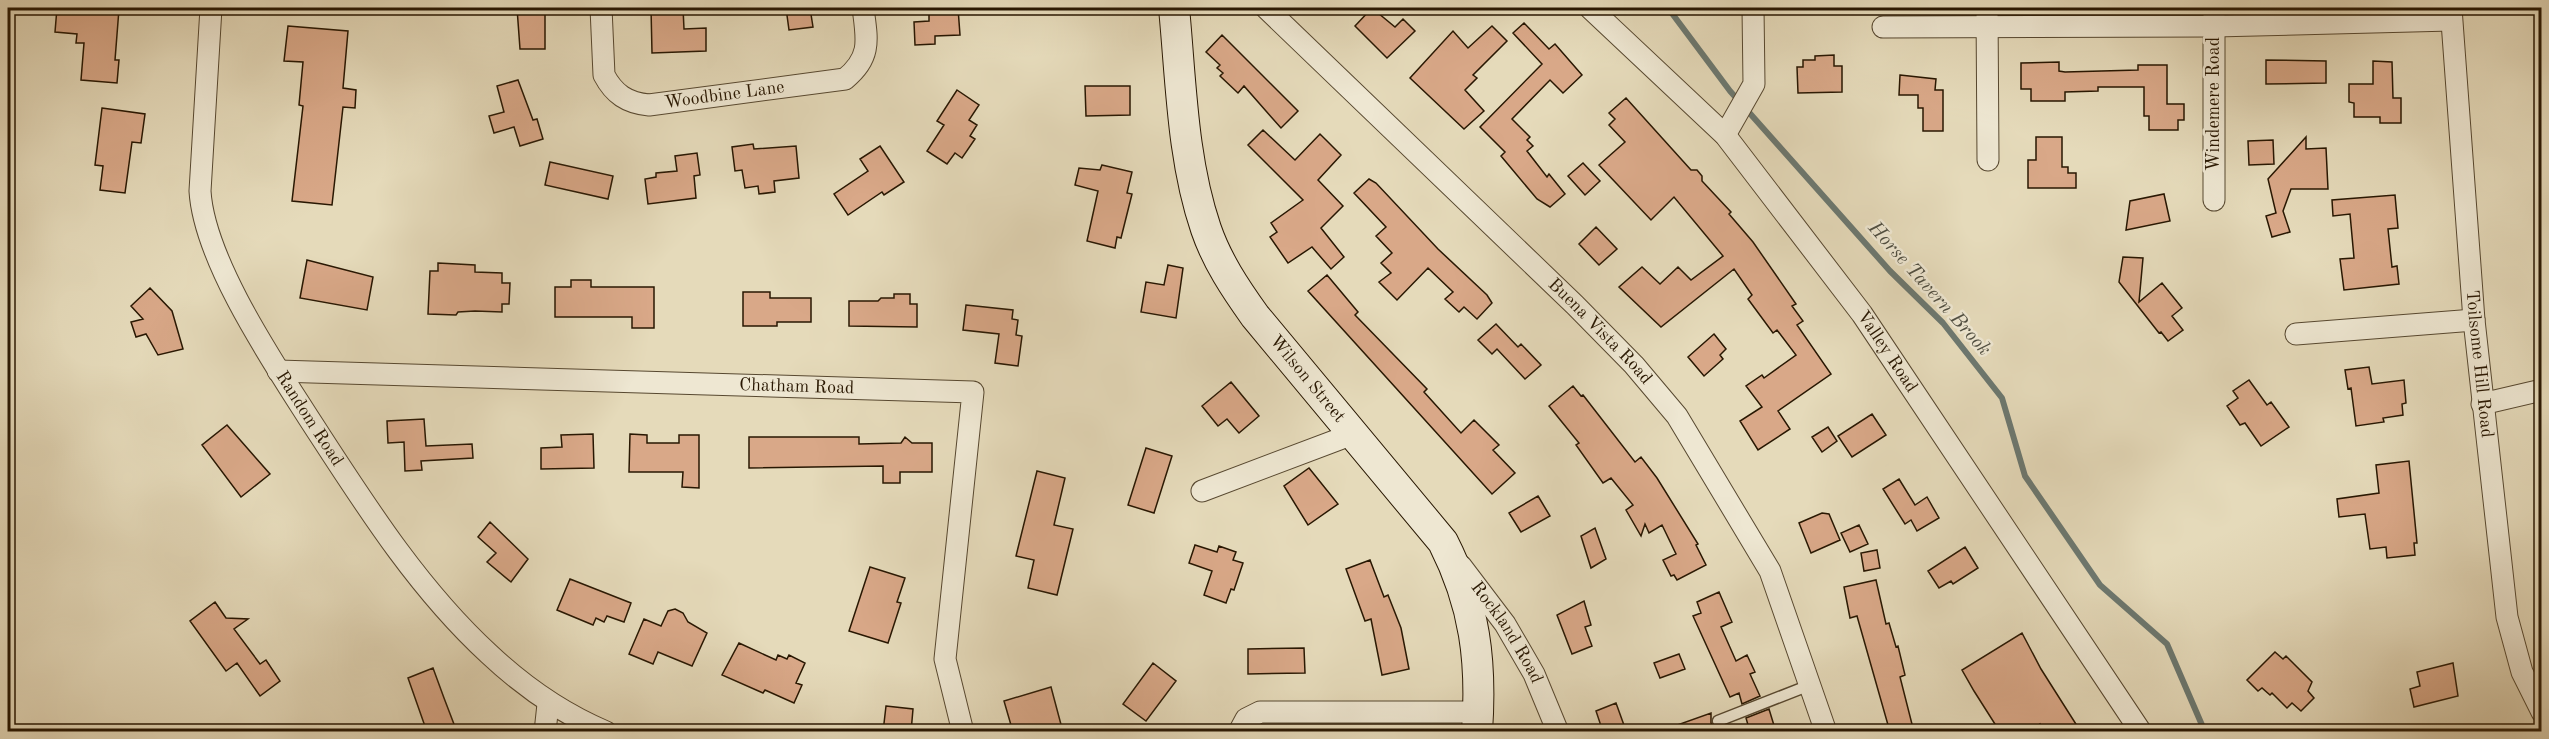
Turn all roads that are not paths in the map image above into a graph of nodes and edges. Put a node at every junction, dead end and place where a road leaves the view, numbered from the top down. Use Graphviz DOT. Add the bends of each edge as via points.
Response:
graph roads {
  1 [pos="211,8"];
  2 [pos="601,8"];
  3 [pos="862,8"];
  4 [pos="1173,8"];
  5 [pos="1266,8"];
  6 [pos="1590,8"];
  7 [pos="1753,8"];
  8 [pos="2451,14"];
  9 [pos="1987,17"];
  10 [pos="2215,17"];
  11 [pos="1883,27"];
  12 [pos="1730,128"];
  13 [pos="1988,160"];
  14 [pos="2214,200"];
  15 [pos="2474,320"];
  16 [pos="2296,334"];
  17 [pos="278,371"];
  18 [pos="2541,390"];
  19 [pos="2482,404"];
  20 [pos="1353,434"];
  21 [pos="1202,491"];
  22 [pos="1443,542"];
  23 [pos="1810,685"];
  24 [pos="549,704"];
  25 [pos="2541,712"];
  26 [pos="1718,721"];
  27 [pos="1478,722"];
  28 [pos="545,732"];
  29 [pos="606,732"];
  30 [pos="963,732"];
  31 [pos="1239,732"];
  32 [pos="1558,732"];
  33 [pos="1826,732"];
  34 [pos="2140,732"];
  1 -- 17 [label="street, Random Road" via="201,214 238,299"];
  2 -- 3 [label="street, Woodbine Lane" via="604,75 626,100 649,105 844,79 857,69 865,53"];
  4 -- 20 [label="main road, Wilson Street" via="1191,165 1205,228 1230,280 1255,316"];
  5 -- 23 [label="street, Buena Vista Road" via="1575,305 1677,416 1770,571"];
  6 -- 12 [label="street, Valley Road"];
  7 -- 12 [label="street" via="1754,84"];
  8 -- 10 [label="street"];
  8 -- 15 [label="street, Toilsome Hill Road"];
  9 -- 10 [label="street"];
  9 -- 11 [label="street"];
  9 -- 13 [label="street"];
  10 -- 14 [label="street, Windemere Road"];
  12 -- 34 [label="street, Valley Road" via="1862,314"];
  15 -- 16 [label="street"];
  15 -- 19 [label="street, Toilsome Hill Road"];
  17 -- 24 [label="street, Random Road" via="350,482 431,594 489,654"];
  17 -- 30 [label="street, Chatham Road" via="973,392 945,659"];
  18 -- 19 [label="street"];
  19 -- 25 [label="street, Toilsome Hill Road" via="2507,617 2522,672"];
  20 -- 21 [label="street"];
  20 -- 22 [label="main road, Wilson Street"];
  22 -- 27 [label="main road, Wilson Street" via="1473,620 1480,678"];
  22 -- 32 [label="street, Rockland Road" via="1505,624 1534,674"];
  23 -- 26 [label="lane"];
  23 -- 33 [label="street, Buena Vista Road"];
  24 -- 28 [label="street"];
  24 -- 29 [label="street, Random Road"];
  27 -- 31 [label="street" via="1268,711 1252,714"];
}
